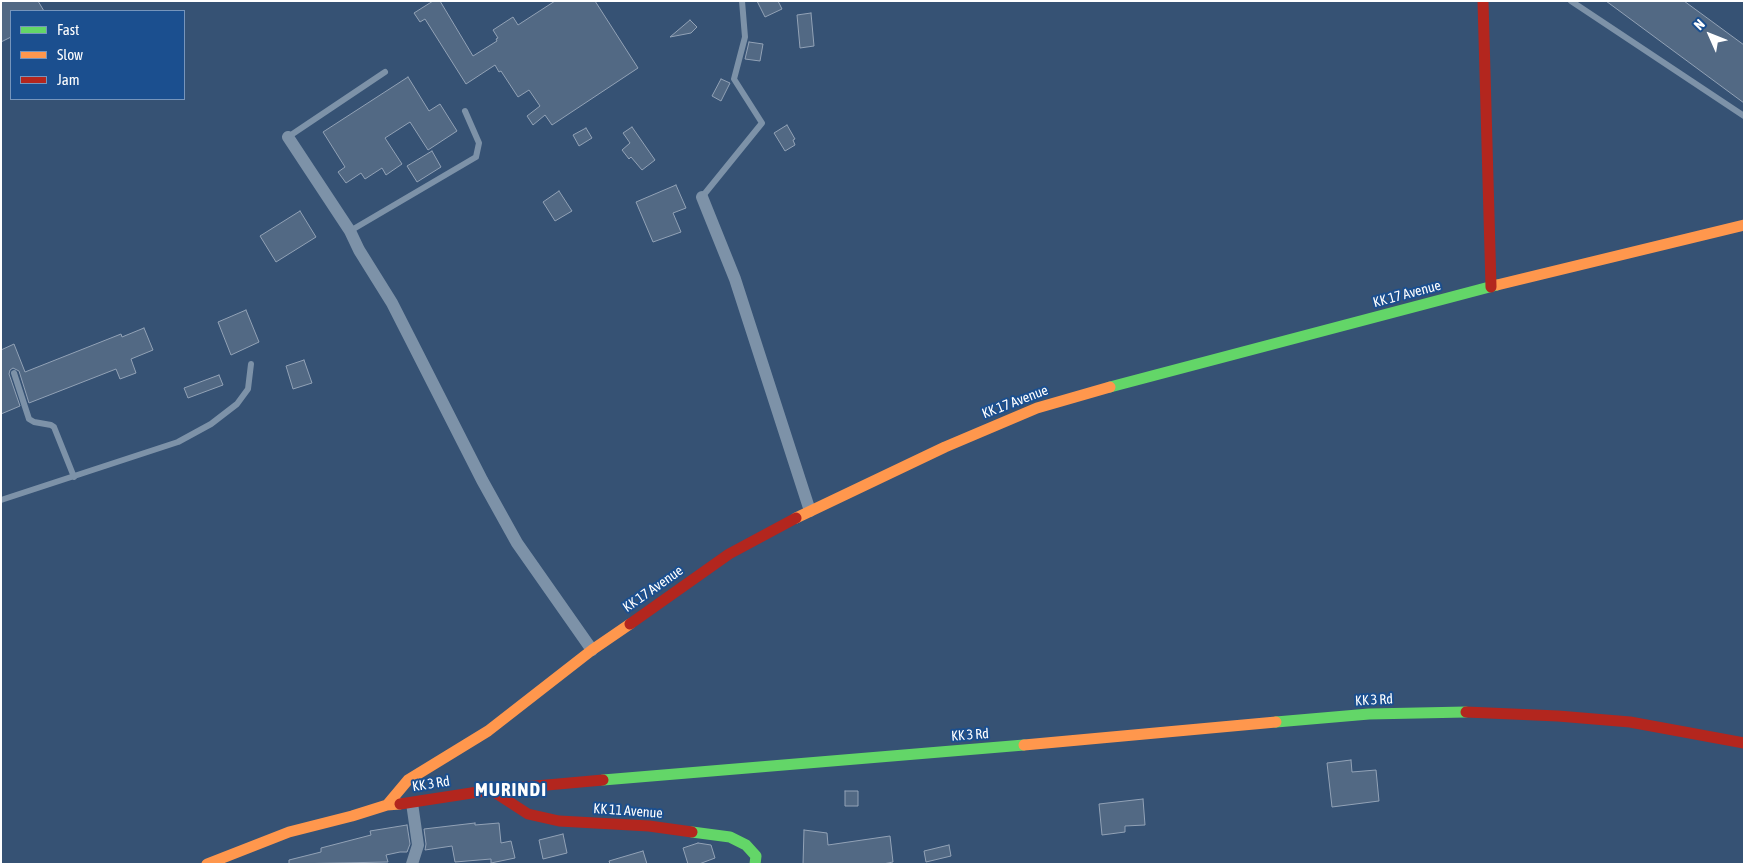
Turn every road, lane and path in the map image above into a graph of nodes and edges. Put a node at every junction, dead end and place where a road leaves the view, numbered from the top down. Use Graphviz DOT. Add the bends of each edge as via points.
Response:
graph roads {
  1 [pos="742,1"];
  2 [pos="1483,1"];
  3 [pos="1571,1"];
  4 [pos="385,72"];
  5 [pos="465,111"];
  6 [pos="1744,116"];
  7 [pos="288,137"];
  8 [pos="702,197"];
  9 [pos="1744,225"];
  10 [pos="350,231"];
  11 [pos="1491,287"];
  12 [pos="251,364"];
  13 [pos="14,374"];
  14 [pos="74,476"];
  15 [pos="1,500"];
  16 [pos="810,510"];
  17 [pos="592,650"];
  18 [pos="1744,743"];
  19 [pos="491,790"];
  20 [pos="412,803"];
  21 [pos="387,804"];
  22 [pos="208,864"];
  23 [pos="412,864"];
  24 [pos="755,864"];
  1 -- 8 [label="lane" via="745,37 734,79 762,122"];
  2 -- 11 [label="main road"];
  3 -- 6 [label="lane"];
  4 -- 7 [label="lane"];
  5 -- 10 [label="lane" via="480,143 476,157"];
  7 -- 10 [label="street"];
  8 -- 16 [label="street" via="735,279"];
  9 -- 11 [label="main road, KK 17 Avenue"];
  10 -- 17 [label="street" via="358,250 392,303 517,543"];
  11 -- 16 [label="main road, KK 17 Avenue" via="1037,408 945,446"];
  12 -- 14 [label="lane" via="248,389 237,404 211,424 178,442"];
  13 -- 14 [label="lane" via="29,419 54,427"];
  14 -- 15 [label="lane"];
  16 -- 17 [label="main road, KK 17 Avenue" via="729,554"];
  17 -- 21 [label="main road, KK 17 Avenue" via="488,731 408,780"];
  18 -- 19 [label="main road, KK 3 Rd" via="1630,722 1558,716 1470,712 1369,714"];
  19 -- 20 [label="main road, KK 3 Rd"];
  19 -- 24 [label="main road, KK 11 Avenue" via="528,814 559,821 649,826 730,837 746,845 756,856"];
  20 -- 21 [label="main road, KK 3 Rd"];
  20 -- 23 [label="street" via="418,846"];
  21 -- 22 [label="main road, KK 3 Rd" via="289,832"];
}
